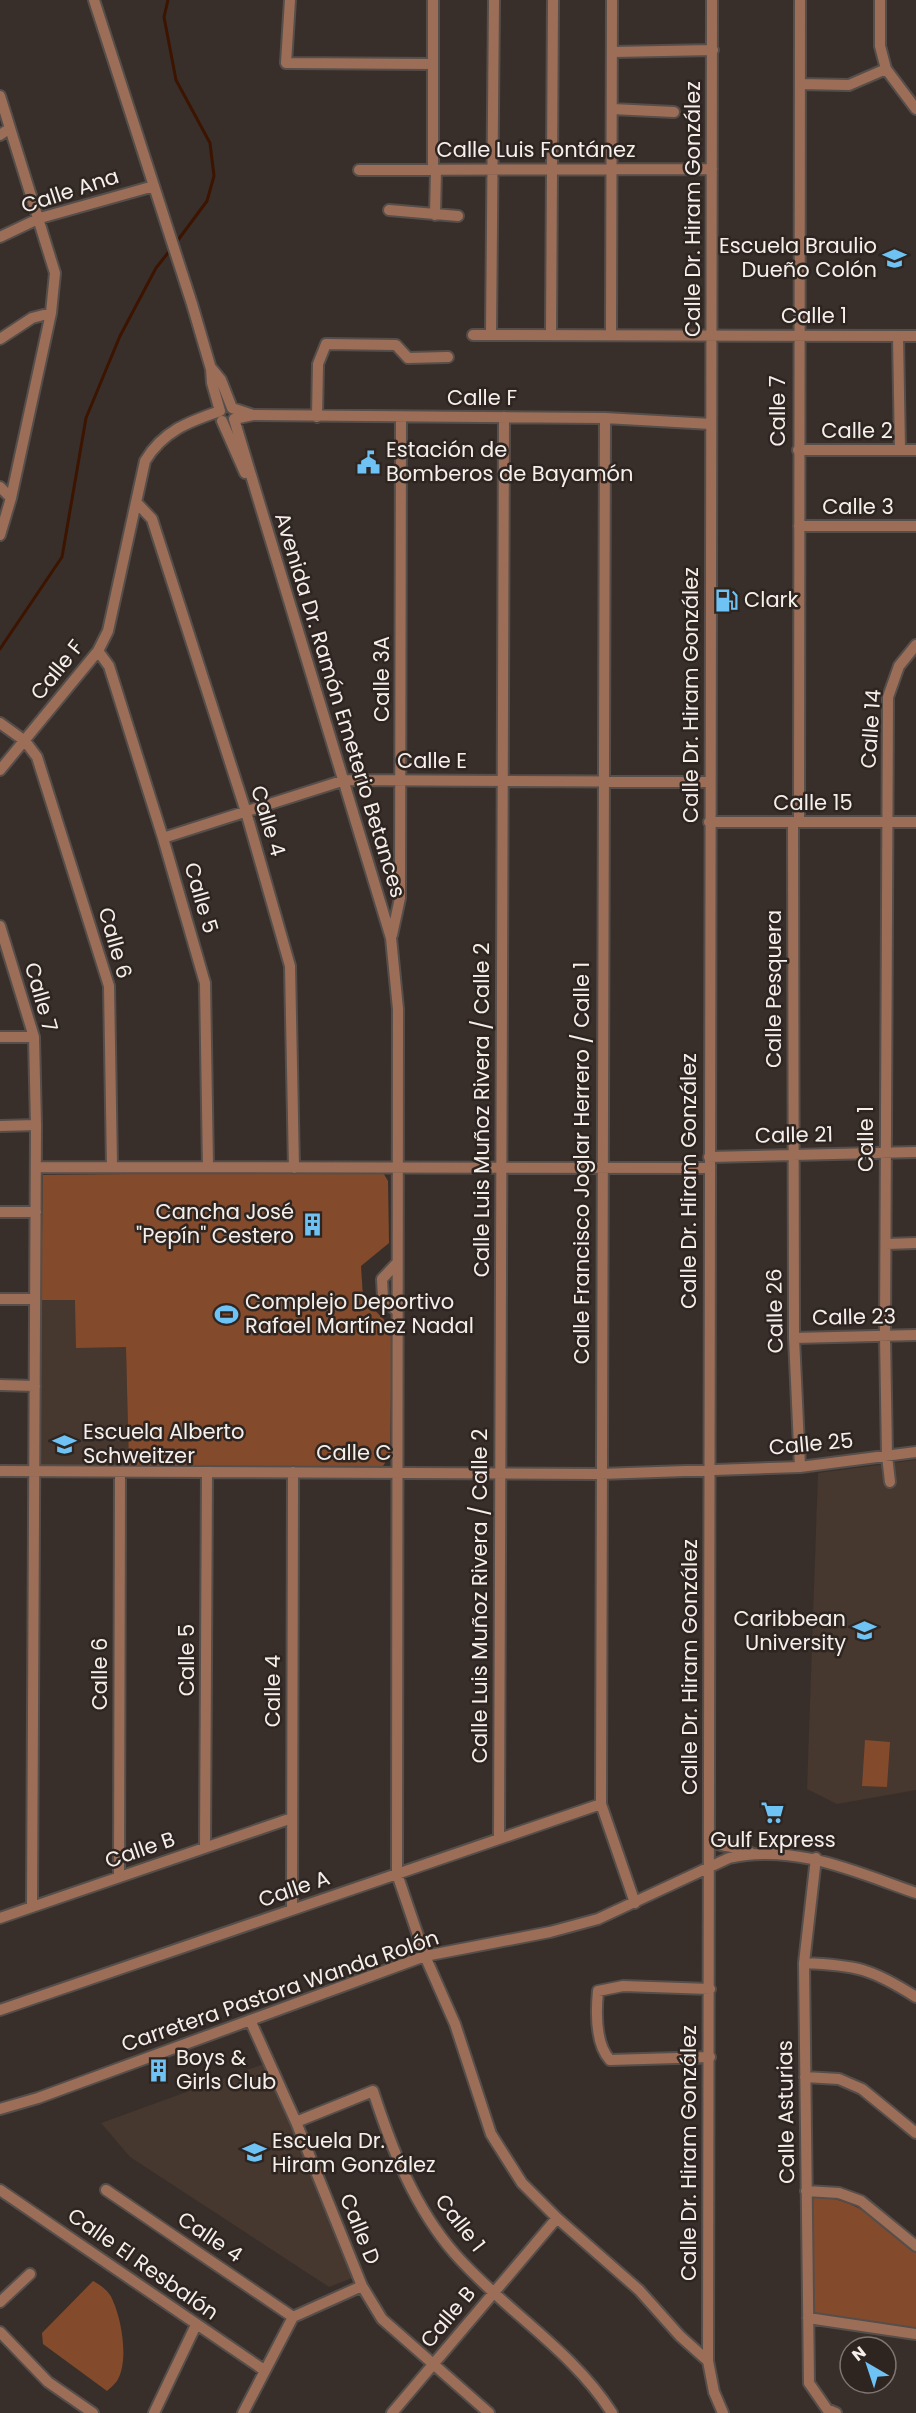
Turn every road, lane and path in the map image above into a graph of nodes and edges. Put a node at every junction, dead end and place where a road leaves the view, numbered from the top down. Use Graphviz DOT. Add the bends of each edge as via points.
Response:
graph roads {
  1 [pos="94,0"];
  2 [pos="290,0"];
  3 [pos="433,0"];
  4 [pos="494,0"];
  5 [pos="553,0"];
  6 [pos="612,0"];
  7 [pos="712,0"];
  8 [pos="800,0"];
  9 [pos="880,0"];
  10 [pos="713,50"];
  11 [pos="612,52"];
  12 [pos="433,64"];
  13 [pos="886,69"];
  14 [pos="800,84"];
  15 [pos="0,96"];
  16 [pos="612,109"];
  17 [pos="916,109"];
  18 [pos="674,112"];
  19 [pos="10,128"];
  20 [pos="0,135"];
  21 [pos="612,169"];
  22 [pos="712,169"];
  23 [pos="359,170"];
  24 [pos="435,170"];
  25 [pos="493,170"];
  26 [pos="552,170"];
  27 [pos="154,186"];
  28 [pos="389,210"];
  29 [pos="435,215"];
  30 [pos="458,216"];
  31 [pos="40,218"];
  32 [pos="0,237"];
  33 [pos="51,313"];
  34 [pos="473,335"];
  35 [pos="491,335"];
  36 [pos="551,335"];
  37 [pos="611,335"];
  38 [pos="711,335"];
  39 [pos="798,335"];
  40 [pos="898,336"];
  41 [pos="916,336"];
  42 [pos="0,339"];
  43 [pos="448,357"];
  44 [pos="211,369"];
  45 [pos="231,408"];
  46 [pos="253,415"];
  47 [pos="220,417"];
  48 [pos="317,417"];
  49 [pos="504,417"];
  50 [pos="401,418"];
  51 [pos="605,418"];
  52 [pos="234,419"];
  53 [pos="711,424"];
  54 [pos="798,450"];
  55 [pos="900,450"];
  56 [pos="916,450"];
  57 [pos="251,484"];
  58 [pos="0,487"];
  59 [pos="11,498"];
  60 [pos="136,502"];
  61 [pos="799,526"];
  62 [pos="916,526"];
  63 [pos="0,535"];
  64 [pos="916,645"];
  65 [pos="98,651"];
  66 [pos="0,723"];
  67 [pos="25,741"];
  68 [pos="0,770"];
  69 [pos="345,780"];
  70 [pos="401,781"];
  71 [pos="503,781"];
  72 [pos="603,781"];
  73 [pos="709,782"];
  74 [pos="246,812"];
  75 [pos="709,822"];
  76 [pos="796,822"];
  77 [pos="916,822"];
  78 [pos="887,823"];
  79 [pos="163,838"];
  80 [pos="0,926"];
  81 [pos="391,938"];
  82 [pos="4,950"];
  83 [pos="0,1037"];
  84 [pos="34,1037"];
  85 [pos="36,1125"];
  86 [pos="0,1126"];
  87 [pos="916,1152"];
  88 [pos="886,1153"];
  89 [pos="794,1155"];
  90 [pos="708,1162"];
  91 [pos="36,1167"];
  92 [pos="112,1167"];
  93 [pos="208,1167"];
  94 [pos="294,1168"];
  95 [pos="398,1168"];
  96 [pos="501,1168"];
  97 [pos="602,1168"];
  98 [pos="0,1212"];
  99 [pos="36,1212"];
  100 [pos="886,1244"];
  101 [pos="916,1244"];
  102 [pos="397,1263"];
  103 [pos="0,1299"];
  104 [pos="35,1299"];
  105 [pos="397,1311"];
  106 [pos="916,1335"];
  107 [pos="885,1336"];
  108 [pos="794,1338"];
  109 [pos="0,1385"];
  110 [pos="35,1386"];
  111 [pos="916,1452"];
  112 [pos="887,1456"];
  113 [pos="800,1467"];
  114 [pos="0,1471"];
  115 [pos="34,1471"];
  116 [pos="709,1471"];
  117 [pos="120,1472"];
  118 [pos="207,1472"];
  119 [pos="293,1472"];
  120 [pos="397,1472"];
  121 [pos="500,1474"];
  122 [pos="600,1474"];
  123 [pos="890,1482"];
  124 [pos="601,1804"];
  125 [pos="292,1818"];
  126 [pos="499,1839"];
  127 [pos="710,1839"];
  128 [pos="205,1848"];
  129 [pos="751,1853"];
  130 [pos="816,1858"];
  131 [pos="710,1866"];
  132 [pos="397,1874"];
  133 [pos="119,1877"];
  134 [pos="916,1893"];
  135 [pos="635,1903"];
  136 [pos="32,1907"];
  137 [pos="292,1910"];
  138 [pos="0,1918"];
  139 [pos="425,1956"];
  140 [pos="804,1963"];
  141 [pos="710,1989"];
  142 [pos="916,1997"];
  143 [pos="0,2010"];
  144 [pos="250,2020"];
  145 [pos="710,2057"];
  146 [pos="805,2077"];
  147 [pos="0,2109"];
  148 [pos="296,2122"];
  149 [pos="916,2133"];
  150 [pos="0,2190"];
  151 [pos="106,2190"];
  152 [pos="806,2191"];
  153 [pos="557,2218"];
  154 [pos="916,2246"];
  155 [pos="30,2274"];
  156 [pos="362,2286"];
  157 [pos="494,2292"];
  158 [pos="0,2302"];
  159 [pos="293,2317"];
  160 [pos="808,2318"];
  161 [pos="196,2325"];
  162 [pos="0,2332"];
  163 [pos="916,2334"];
  164 [pos="708,2361"];
  165 [pos="434,2364"];
  166 [pos="264,2370"];
  167 [pos="93,2413"];
  168 [pos="154,2413"];
  169 [pos="243,2413"];
  170 [pos="392,2413"];
  171 [pos="489,2413"];
  172 [pos="612,2413"];
  173 [pos="723,2413"];
  174 [pos="836,2413"];
  1 -- 27 [label="street, Avenida Dr. Ramón Emeterio Betances"];
  2 -- 12 [label="street" via="286,63"];
  3 -- 12 [label="street"];
  4 -- 25 [label="street"];
  5 -- 26 [label="street"];
  6 -- 11 [label="street"];
  7 -- 10 [label="street, Calle Dr. Hiram González"];
  8 -- 14 [label="street, Calle 7"];
  9 -- 13 [label="street" via="880,46"];
  10 -- 11 [label="street"];
  10 -- 22 [label="street, Calle Dr. Hiram González"];
  11 -- 16 [label="street"];
  12 -- 24 [label="street"];
  13 -- 14 [label="street" via="849,85"];
  13 -- 17 [label="street"];
  14 -- 39 [label="street, Calle 7"];
  15 -- 19 [label="street"];
  16 -- 18 [label="street"];
  16 -- 21 [label="street"];
  19 -- 20 [label="street"];
  19 -- 31 [label="street"];
  21 -- 22 [label="street, Calle Luis Fontánez"];
  21 -- 26 [label="street, Calle Luis Fontánez"];
  21 -- 37 [label="street"];
  22 -- 38 [label="street, Calle Dr. Hiram González"];
  23 -- 24 [label="street, Calle Luis Fontánez"];
  24 -- 25 [label="street, Calle Luis Fontánez"];
  24 -- 29 [label="street"];
  25 -- 26 [label="street, Calle Luis Fontánez"];
  25 -- 35 [label="street"];
  26 -- 36 [label="street"];
  27 -- 31 [label="street, Calle Ana"];
  27 -- 44 [label="street, Avenida Dr. Ramón Emeterio Betances"];
  28 -- 29 [label="street"];
  29 -- 30 [label="street"];
  31 -- 32 [label="street, Calle Ana"];
  31 -- 33 [label="street" via="55,273"];
  33 -- 42 [label="street" via="32,318"];
  33 -- 59 [label="street"];
  34 -- 35 [label="street, Calle 1"];
  35 -- 36 [label="street, Calle 1"];
  36 -- 37 [label="street, Calle 1"];
  37 -- 38 [label="street, Calle 1"];
  38 -- 39 [label="street, Calle 1"];
  38 -- 53 [label="street, Calle Dr. Hiram González"];
  39 -- 40 [label="street, Calle 1"];
  39 -- 54 [label="street, Calle 7"];
  40 -- 41 [label="street, Calle 1"];
  40 -- 55 [label="street"];
  43 -- 48 [label="street" via="408,358 396,345 326,344 318,364"];
  44 -- 45 [label="street, Avenida Dr. Ramón Emeterio Betances"];
  44 -- 47 [label="street, Avenida Dr. Ramón Emeterio Betances"];
  45 -- 46 [label="street, Calle F"];
  45 -- 47 [label="street" via="224,407"];
  45 -- 52 [label="street"];
  46 -- 48 [label="street, Calle F"];
  46 -- 52 [label="street, Calle F"];
  47 -- 52 [label="street" via="227,423"];
  47 -- 57 [label="street, Avenida Dr. Ramón Emeterio Betances"];
  47 -- 60 [label="street, Calle F" via="187,425 155,444 145,461"];
  48 -- 50 [label="street, Calle F"];
  49 -- 50 [label="street, Calle F"];
  49 -- 51 [label="street, Calle F"];
  49 -- 71 [label="street, Calle Luis Muñoz Rivera / Calle 2"];
  50 -- 70 [label="street, Calle 3A"];
  51 -- 53 [label="street, Calle F"];
  51 -- 72 [label="street, Calle Francisco Joglar Herrero / Calle 1"];
  52 -- 57 [label="street, Avenida Dr. Ramón Emeterio Betances"];
  53 -- 73 [label="street, Calle Dr. Hiram González"];
  54 -- 55 [label="street, Calle 2"];
  54 -- 61 [label="street, Calle 7"];
  55 -- 56 [label="street, Calle 2"];
  57 -- 69 [label="street, Avenida Dr. Ramón Emeterio Betances"];
  58 -- 59 [label="street"];
  59 -- 63 [label="street"];
  60 -- 65 [label="street, Calle F" via="108,631"];
  60 -- 74 [label="street, Calle 4" via="152,519"];
  61 -- 62 [label="street, Calle 3"];
  61 -- 76 [label="street, Calle 7"];
  64 -- 78 [label="street, Calle 14" via="899,666 888,697"];
  65 -- 67 [label="street, Calle F"];
  65 -- 79 [label="street, Calle 5" via="109,666"];
  66 -- 67 [label="street"];
  67 -- 68 [label="street, Calle F"];
  67 -- 92 [label="street, Calle 6" via="37,757 109,986"];
  69 -- 70 [label="street, Calle E"];
  69 -- 74 [label="street, Calle E"];
  69 -- 81 [label="street, Avenida Dr. Ramón Emeterio Betances"];
  70 -- 71 [label="street, Calle E"];
  70 -- 81 [label="street, Calle 3A" via="400,898"];
  71 -- 72 [label="street, Calle E"];
  71 -- 96 [label="street, Calle Luis Muñoz Rivera / Calle 2"];
  72 -- 73 [label="street, Calle E"];
  72 -- 97 [label="street, Calle Francisco Joglar Herrero / Calle 1"];
  73 -- 75 [label="street, Calle Dr. Hiram González"];
  74 -- 79 [label="street, Calle E"];
  74 -- 94 [label="street, Calle 4" via="290,966"];
  75 -- 76 [label="street, Calle 15"];
  75 -- 90 [label="street, Calle Dr. Hiram González"];
  76 -- 78 [label="street, Calle 15"];
  76 -- 89 [label="street, Calle Pesquera"];
  77 -- 78 [label="street, Calle 15"];
  78 -- 88 [label="street, Calle 1"];
  79 -- 93 [label="street, Calle 5" via="205,983"];
  80 -- 82 [label="street, Calle 7"];
  81 -- 95 [label="street" via="398,1009"];
  82 -- 84 [label="street, Calle 7"];
  83 -- 84 [label="street"];
  84 -- 85 [label="street, Calle 7"];
  85 -- 86 [label="street"];
  85 -- 91 [label="street, Calle 7"];
  87 -- 88 [label="street, Calle 21"];
  88 -- 89 [label="street, Calle 21"];
  88 -- 100 [label="street, Calle 1"];
  89 -- 90 [label="street, Calle 21"];
  89 -- 108 [label="street, Calle 26"];
  90 -- 97 [label="street, Calle 21"];
  90 -- 116 [label="street, Calle Dr. Hiram González"];
  91 -- 92 [label="street, Calle 21"];
  91 -- 99 [label="street, Calle 7"];
  92 -- 93 [label="street, Calle 21"];
  93 -- 94 [label="street, Calle 21"];
  94 -- 95 [label="street, Calle 21"];
  95 -- 96 [label="street, Calle 21"];
  95 -- 102 [label="street"];
  96 -- 97 [label="street, Calle 21"];
  96 -- 121 [label="street, Calle Luis Muñoz Rivera / Calle 2"];
  97 -- 122 [label="street, Calle Francisco Joglar Herrero / Calle 1"];
  98 -- 99 [label="street"];
  99 -- 104 [label="street, Calle 7"];
  100 -- 101 [label="street"];
  100 -- 107 [label="street, Calle 1"];
  102 -- 105 [label="street"];
  102 -- 105 [label="street" via="382,1279 383,1298"];
  103 -- 104 [label="street"];
  104 -- 110 [label="street, Calle 7"];
  105 -- 120 [label="street"];
  106 -- 107 [label="street, Calle 23"];
  107 -- 108 [label="street, Calle 23"];
  107 -- 112 [label="street, Calle 1"];
  108 -- 113 [label="street, Calle 26"];
  109 -- 110 [label="street"];
  110 -- 115 [label="street, Calle 7"];
  111 -- 112 [label="street, Calle 25"];
  112 -- 113 [label="street, Calle 25"];
  112 -- 123 [label="street, Calle 1"];
  113 -- 116 [label="street, Calle 25"];
  114 -- 115 [label="street, Calle C"];
  115 -- 117 [label="street, Calle C"];
  115 -- 136 [label="street, Calle 7"];
  116 -- 122 [label="street, Calle C"];
  116 -- 127 [label="street, Calle Dr. Hiram González"];
  117 -- 118 [label="street, Calle C"];
  117 -- 133 [label="street, Calle 6"];
  118 -- 119 [label="street, Calle C"];
  118 -- 128 [label="street, Calle 5"];
  119 -- 120 [label="street, Calle C"];
  119 -- 125 [label="street, Calle 4"];
  120 -- 121 [label="street, Calle C"];
  120 -- 132 [label="street"];
  121 -- 122 [label="street, Calle C"];
  121 -- 126 [label="street, Calle Luis Muñoz Rivera / Calle 2"];
  122 -- 124 [label="street, Calle Francisco Joglar Herrero / Calle 1"];
  124 -- 126 [label="street, Calle A"];
  124 -- 135 [label="street, Calle Francisco Joglar Herrero / Calle 1"];
  125 -- 128 [label="street, Calle B"];
  125 -- 137 [label="street, Calle 4"];
  126 -- 132 [label="street, Calle A"];
  127 -- 129 [label="street" via="718,1845"];
  127 -- 131 [label="street, Calle Dr. Hiram González"];
  128 -- 133 [label="street, Calle B"];
  129 -- 130 [label="street, Carretera Pastora Wanda Rolón"];
  129 -- 131 [label="street, Carretera Pastora Wanda Rolón"];
  130 -- 134 [label="street, Carretera Pastora Wanda Rolón"];
  130 -- 140 [label="street, Calle Asturias"];
  131 -- 135 [label="street, Carretera Pastora Wanda Rolón"];
  131 -- 141 [label="street, Calle Dr. Hiram González"];
  132 -- 137 [label="street, Calle A"];
  132 -- 139 [label="street"];
  133 -- 136 [label="street, Calle B"];
  135 -- 139 [label="street, Carretera Pastora Wanda Rolón" via="598,1919 550,1932"];
  136 -- 138 [label="street, Calle B"];
  137 -- 143 [label="street, Calle A"];
  139 -- 144 [label="street, Carretera Pastora Wanda Rolón"];
  139 -- 153 [label="street" via="455,2024 491,2134 522,2183"];
  140 -- 142 [label="street" via="844,1964 880,1974"];
  140 -- 146 [label="street, Calle Asturias"];
  141 -- 145 [label="street, Calle Dr. Hiram González"];
  141 -- 145 [label="street" via="623,1986 598,1991 597,2007 601,2051 610,2060"];
  144 -- 147 [label="street, Carretera Pastora Wanda Rolón"];
  144 -- 148 [label="street, Calle D"];
  145 -- 164 [label="street, Calle Dr. Hiram González"];
  146 -- 149 [label="street" via="839,2079 862,2089"];
  146 -- 152 [label="street, Calle Asturias"];
  148 -- 156 [label="street, Calle D"];
  148 -- 157 [label="street, Calle 1" via="373,2091 393,2152 419,2204 454,2253"];
  150 -- 161 [label="street, Calle El Resbalón" via="72,2244"];
  151 -- 159 [label="street, Calle 4"];
  152 -- 154 [label="street" via="839,2193 861,2201"];
  152 -- 160 [label="street, Calle Asturias"];
  153 -- 157 [label="street, Calle B"];
  153 -- 164 [label="street" via="639,2290"];
  155 -- 158 [label="street"];
  156 -- 159 [label="street"];
  156 -- 165 [label="street, Calle D" via="382,2319"];
  157 -- 165 [label="street, Calle B"];
  157 -- 172 [label="street, Calle 1" via="594,2384"];
  159 -- 166 [label="street"];
  160 -- 163 [label="street"];
  160 -- 174 [label="street, Calle Asturias" via="809,2383 827,2409"];
  161 -- 166 [label="street, Calle El Resbalón"];
  161 -- 168 [label="street"];
  162 -- 167 [label="street" via="48,2382"];
  164 -- 173 [label="street, Calle Dr. Hiram González"];
  165 -- 170 [label="street, Calle B"];
  165 -- 171 [label="street, Calle D"];
  166 -- 169 [label="street"];
}
